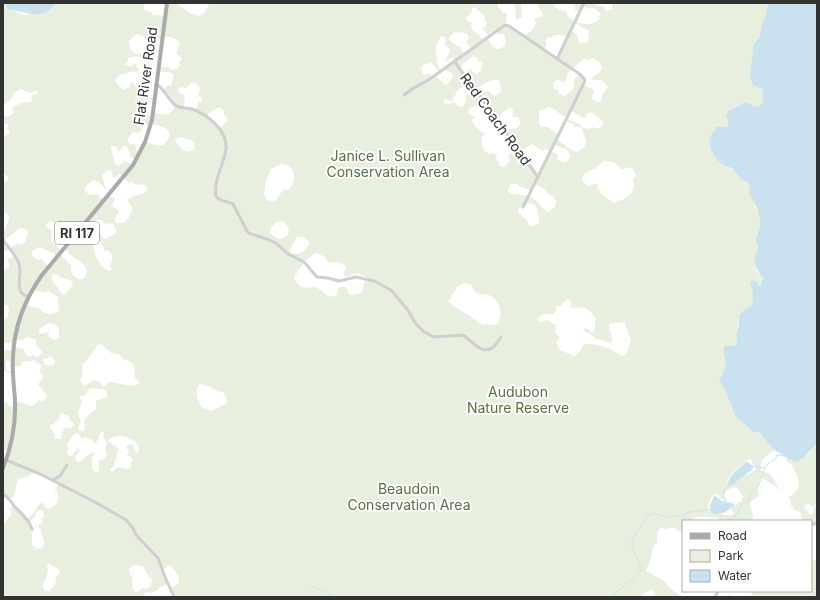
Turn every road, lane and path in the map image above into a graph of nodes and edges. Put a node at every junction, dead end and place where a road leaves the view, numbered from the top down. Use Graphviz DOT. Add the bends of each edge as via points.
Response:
graph roads {
  1 [pos="167,3"];
  2 [pos="584,3"];
  3 [pos="557,59"];
  4 [pos="454,62"];
  5 [pos="156,84"];
  6 [pos="404,95"];
  7 [pos="538,177"];
  8 [pos="523,207"];
  9 [pos="3,240"];
  10 [pos="29,297"];
  11 [pos="501,337"];
  12 [pos="6,460"];
  13 [pos="67,465"];
  14 [pos="3,468"];
  15 [pos="53,480"];
  16 [pos="3,494"];
  17 [pos="32,529"];
  18 [pos="174,597"];
  1 -- 5 [label="main road, Flat River Road / RI 117"];
  2 -- 3 [label="street"];
  3 -- 4 [label="street" via="505,25"];
  3 -- 7 [label="street" via="585,80"];
  4 -- 6 [label="street"];
  4 -- 7 [label="street, Red Coach Road"];
  5 -- 10 [label="main road, Flat River Road / RI 117" via="149,133 139,156 42,275"];
  5 -- 11 [label="street" via="175,105 194,110 220,129 226,147 216,185 216,196 233,204 248,233 276,244 304,262 317,277 339,281 362,278 389,288 420,329 431,335 463,335 477,347 488,349"];
  7 -- 8 [label="street"];
  9 -- 10 [label="street" via="19,263 20,292"];
  10 -- 12 [label="main road, Flat River Road / RI 117" via="21,314 14,344 12,374 15,417 13,437"];
  12 -- 14 [label="main road, Flat River Road / RI 117"];
  12 -- 15 [label="street"];
  13 -- 15 [label="street" via="60,476"];
  15 -- 18 [label="street" via="128,522 136,535 158,558"];
  16 -- 17 [label="street" via="28,520"];
}
